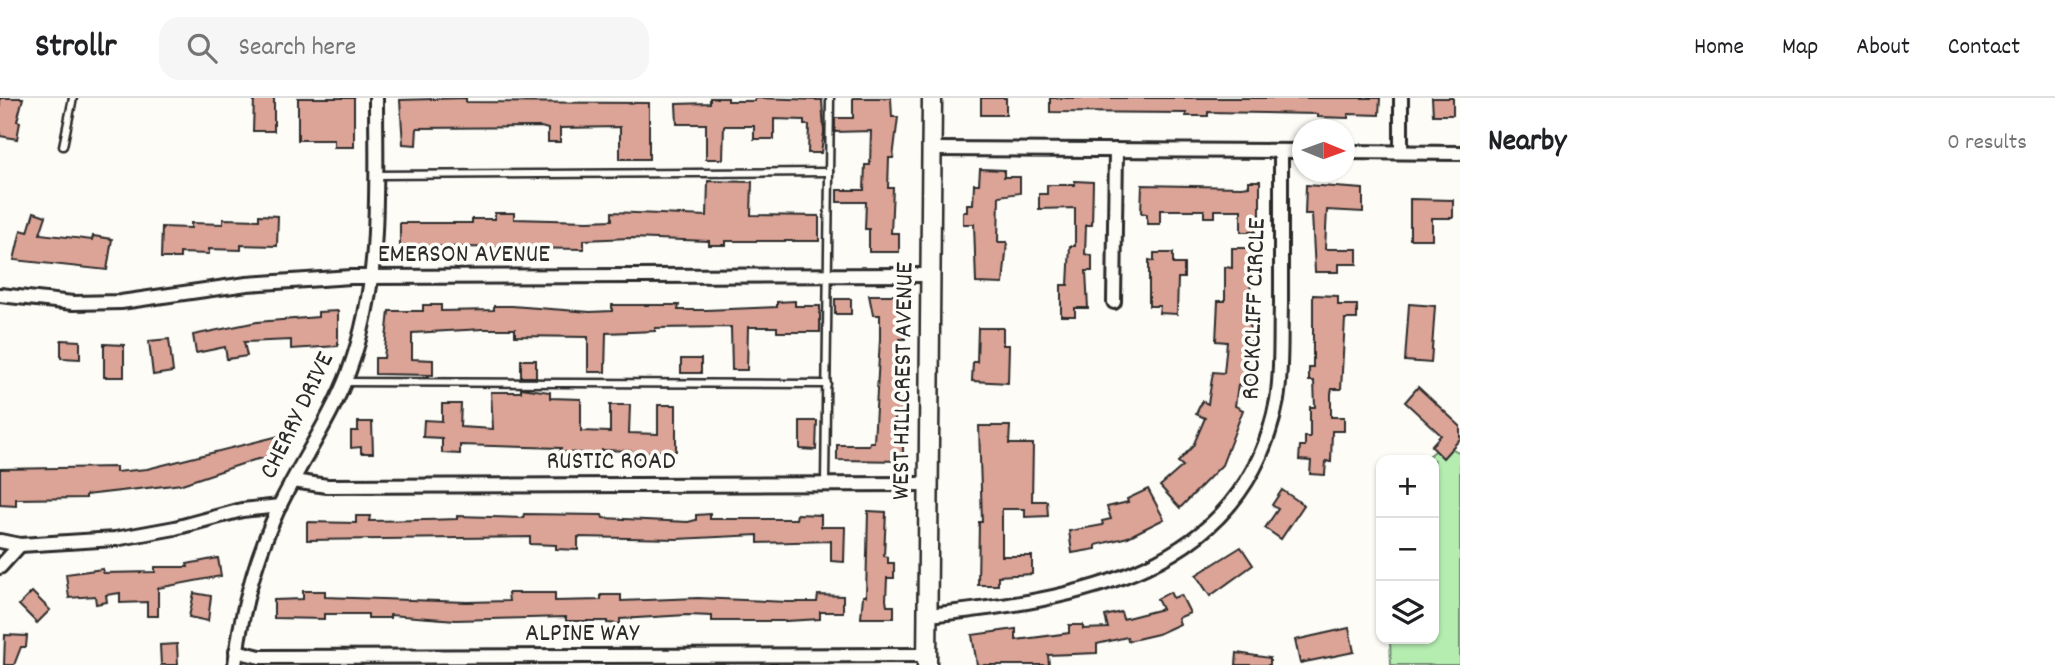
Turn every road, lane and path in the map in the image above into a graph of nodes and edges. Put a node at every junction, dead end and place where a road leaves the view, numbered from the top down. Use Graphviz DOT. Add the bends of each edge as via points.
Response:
graph roads {
  1 [pos="73,98"];
  2 [pos="376,98"];
  3 [pos="830,98"];
  4 [pos="932,98"];
  5 [pos="1401,98"];
  6 [pos="63,146"];
  7 [pos="932,149"];
  8 [pos="1116,149"];
  9 [pos="1281,151"];
  10 [pos="1292,151"];
  11 [pos="1355,152"];
  12 [pos="1401,152"];
  13 [pos="1460,153"];
  14 [pos="829,172"];
  15 [pos="376,175"];
  16 [pos="829,275"];
  17 [pos="931,275"];
  18 [pos="371,278"];
  19 [pos="0,295"];
  20 [pos="1114,302"];
  21 [pos="344,382"];
  22 [pos="827,384"];
  23 [pos="293,481"];
  24 [pos="825,484"];
  25 [pos="929,484"];
  26 [pos="279,506"];
  27 [pos="0,541"];
  28 [pos="20,545"];
  29 [pos="0,567"];
  30 [pos="928,615"];
  31 [pos="235,658"];
  32 [pos="927,660"];
  1 -- 6 [label="lane"];
  2 -- 15 [label="street, CHERRY DRIVE"];
  3 -- 14 [label="lane"];
  4 -- 7 [label="street, WEST HILLCREST AVENUE"];
  5 -- 12 [label="street"];
  7 -- 8 [label="street"];
  7 -- 17 [label="street, WEST HILLCREST AVENUE"];
  8 -- 9 [label="street"];
  8 -- 20 [label="street"];
  9 -- 10 [label="street"];
  9 -- 30 [label="street, ROCKCLIFF CIRCLE" via="1277,397 1260,456 1226,510 1182,549 1133,573 1064,593"];
  11 -- 12 [label="street"];
  12 -- 13 [label="street"];
  14 -- 15 [label="lane"];
  14 -- 16 [label="lane"];
  15 -- 18 [label="street, CHERRY DRIVE" via="376,248"];
  16 -- 17 [label="street, EMERSON AVENUE"];
  16 -- 18 [label="street, EMERSON AVENUE"];
  16 -- 22 [label="lane"];
  17 -- 25 [label="street, WEST HILLCREST AVENUE"];
  18 -- 19 [label="street, EMERSON AVENUE" via="247,284 121,302 73,303"];
  18 -- 21 [label="street, CHERRY DRIVE"];
  21 -- 22 [label="lane"];
  21 -- 23 [label="street, CHERRY DRIVE"];
  22 -- 24 [label="lane"];
  23 -- 24 [label="street, RUSTIC ROAD" via="327,486"];
  23 -- 26 [label="street, CHERRY DRIVE"];
  24 -- 25 [label="street, RUSTIC ROAD"];
  25 -- 30 [label="street, WEST HILLCREST AVENUE"];
  26 -- 28 [label="street" via="115,539"];
  26 -- 31 [label="street, CHERRY DRIVE" via="259,557"];
  27 -- 28 [label="street"];
  28 -- 29 [label="street"];
  30 -- 32 [label="street, WEST HILLCREST AVENUE"];
  31 -- 32 [label="street, ALPINE WAY"];
}
